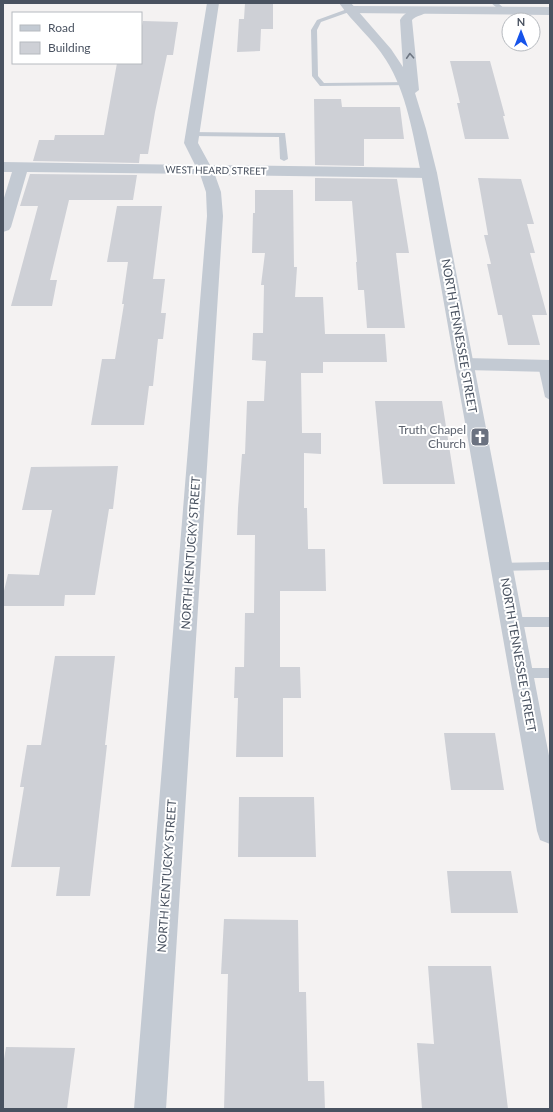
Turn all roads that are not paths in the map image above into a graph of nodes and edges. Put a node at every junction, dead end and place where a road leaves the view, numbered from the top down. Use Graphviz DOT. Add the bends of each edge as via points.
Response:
graph roads {
  1 [pos="213,3"];
  2 [pos="494,3"];
  3 [pos="348,7"];
  4 [pos="421,11"];
  5 [pos="504,11"];
  6 [pos="550,11"];
  7 [pos="408,84"];
  8 [pos="192,134"];
  9 [pos="284,159"];
  10 [pos="3,167"];
  11 [pos="21,168"];
  12 [pos="206,170"];
  13 [pos="429,173"];
  14 [pos="3,227"];
  15 [pos="464,364"];
  16 [pos="546,366"];
  17 [pos="550,397"];
  18 [pos="550,566"];
  19 [pos="501,567"];
  20 [pos="512,622"];
  21 [pos="550,622"];
  22 [pos="521,673"];
  23 [pos="550,673"];
  24 [pos="550,831"];
  25 [pos="150,1109"];
  1 -- 8 [label="street, NORTH KENTUCKY STREET"];
  2 -- 5 [label="lane"];
  3 -- 4 [label="street"];
  3 -- 7 [label="street, NORTH TENNESSEE STREET" via="376,38"];
  3 -- 7 [label="lane" via="320,21 314,30 315,76 322,85"];
  4 -- 5 [label="street"];
  7 -- 4 [label="street, one-way" via="406,20 410,15"];
  5 -- 6 [label="street"];
  7 -- 13 [label="street, NORTH TENNESSEE STREET"];
  8 -- 9 [label="lane" via="282,136"];
  8 -- 12 [label="street, NORTH KENTUCKY STREET" via="191,143"];
  10 -- 11 [label="street, WEST HEARD STREET"];
  11 -- 12 [label="street, WEST HEARD STREET"];
  11 -- 14 [label="street"];
  12 -- 13 [label="street, WEST HEARD STREET"];
  12 -- 25 [label="street, NORTH KENTUCKY STREET" via="212,185 215,216"];
  13 -- 15 [label="street, NORTH TENNESSEE STREET"];
  15 -- 16 [label="street"];
  15 -- 19 [label="street, NORTH TENNESSEE STREET"];
  16 -- 17 [label="lane"];
  18 -- 19 [label="lane"];
  19 -- 20 [label="street, NORTH TENNESSEE STREET"];
  20 -- 21 [label="lane"];
  20 -- 22 [label="street, NORTH TENNESSEE STREET"];
  22 -- 23 [label="lane"];
  22 -- 24 [label="street, NORTH TENNESSEE STREET"];
}
